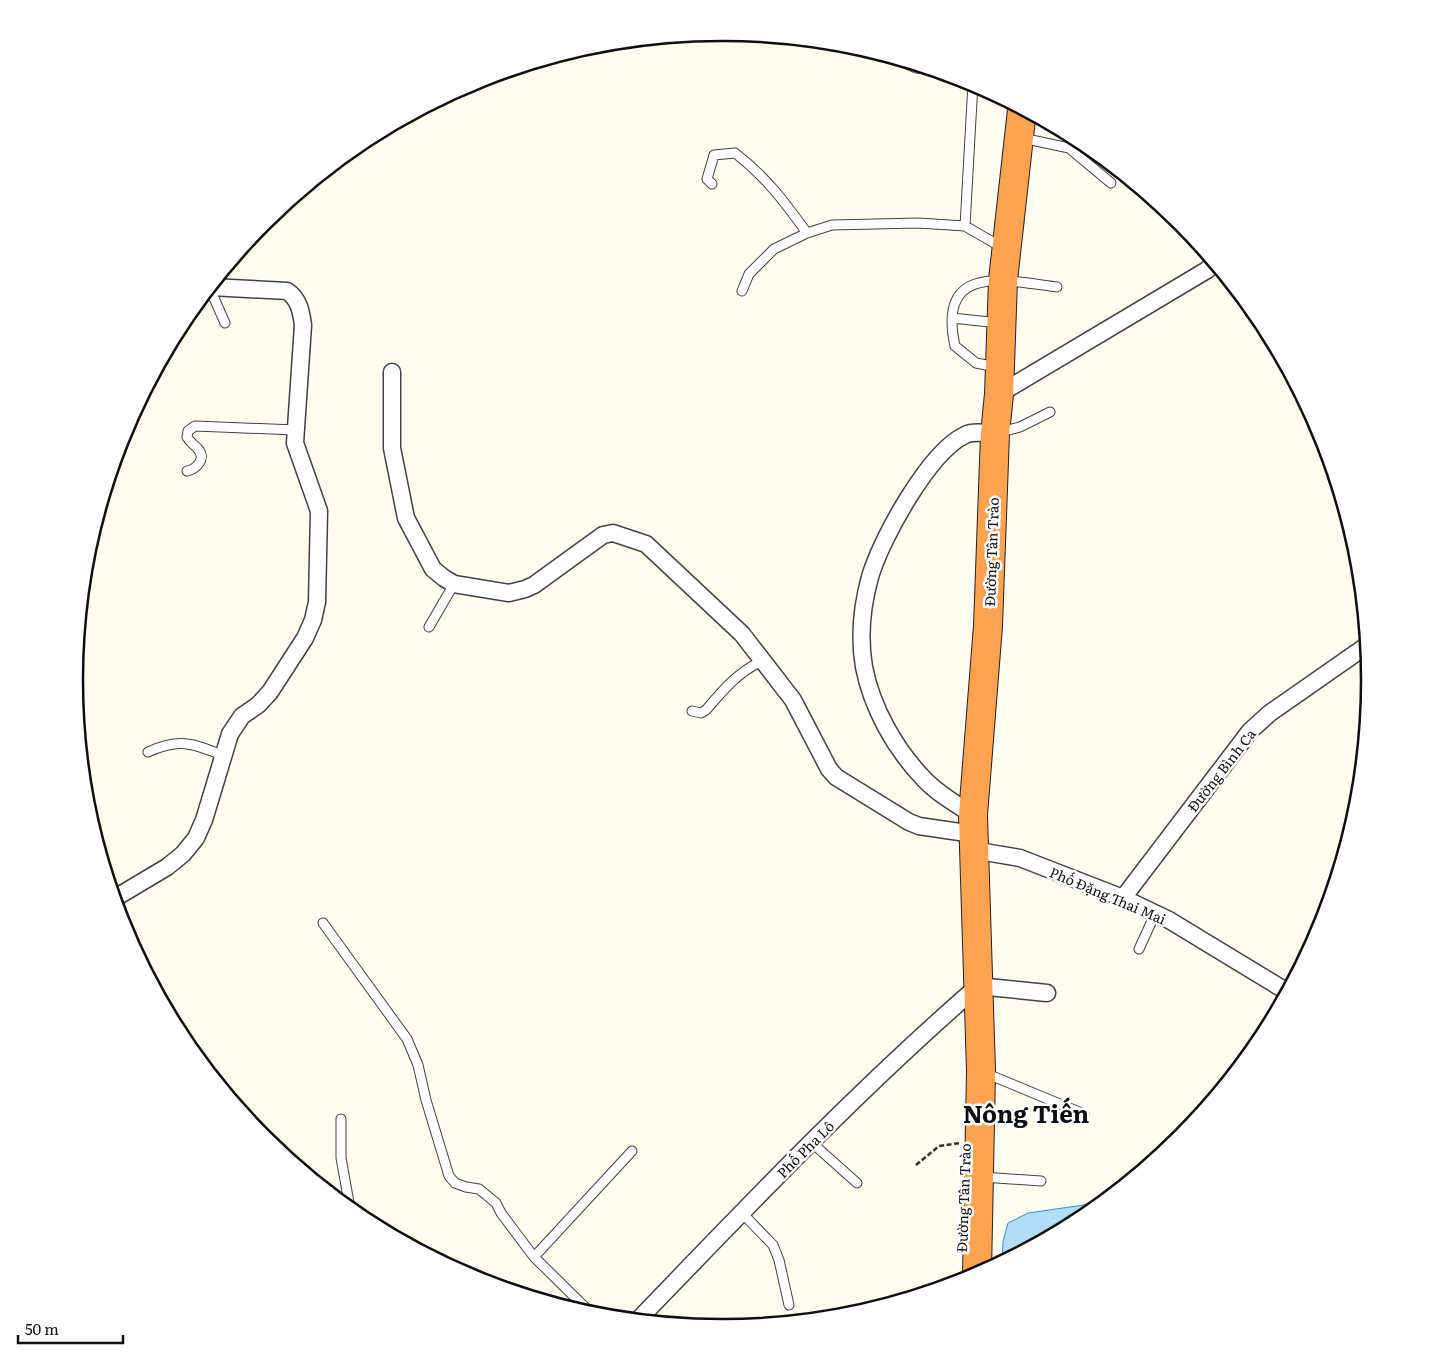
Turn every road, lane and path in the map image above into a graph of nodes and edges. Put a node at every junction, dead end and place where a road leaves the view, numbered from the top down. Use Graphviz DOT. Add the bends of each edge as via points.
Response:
graph roads {
  1 [pos="972,92"];
  2 [pos="1022,116"];
  3 [pos="1020,138"];
  4 [pos="1112,183"];
  5 [pos="712,184"];
  6 [pos="964,226"];
  7 [pos="807,232"];
  8 [pos="1007,249"];
  9 [pos="1209,268"];
  10 [pos="1003,280"];
  11 [pos="1057,287"];
  12 [pos="218,288"];
  13 [pos="742,291"];
  14 [pos="213,294"];
  15 [pos="952,318"];
  16 [pos="225,323"];
  17 [pos="1002,324"];
  18 [pos="1000,368"];
  19 [pos="392,372"];
  20 [pos="999,394"];
  21 [pos="1050,412"];
  22 [pos="295,430"];
  23 [pos="994,434"];
  24 [pos="187,471"];
  25 [pos="454,584"];
  26 [pos="429,627"];
  27 [pos="1360,651"];
  28 [pos="762,661"];
  29 [pos="692,711"];
  30 [pos="148,752"];
  31 [pos="222,755"];
  32 [pos="973,833"];
  33 [pos="121,895"];
  34 [pos="1123,898"];
  35 [pos="1155,914"];
  36 [pos="323,923"];
  37 [pos="1139,949"];
  38 [pos="1281,988"];
  39 [pos="978,990"];
  40 [pos="1047,993"];
  41 [pos="981,1072"];
  42 [pos="1084,1114"];
  43 [pos="341,1119"];
  44 [pos="811,1142"];
  45 [pos="964,1143"];
  46 [pos="632,1152"];
  47 [pos="916,1165"];
  48 [pos="979,1177"];
  49 [pos="1041,1181"];
  50 [pos="857,1183"];
  51 [pos="348,1198"];
  52 [pos="742,1213"];
  53 [pos="534,1257"];
  54 [pos="977,1265"];
  55 [pos="960,1272"];
  56 [pos="580,1302"];
  57 [pos="790,1305"];
  58 [pos="644,1314"];
  1 -- 6 [label="lane"];
  2 -- 3 [label="highway, Đường Tân Trào"];
  3 -- 4 [label="lane" via="1069,148"];
  3 -- 8 [label="highway, Đường Tân Trào"];
  5 -- 7 [label="lane" via="707,179 714,155 735,153 784,199"];
  6 -- 7 [label="lane" via="832,224"];
  6 -- 8 [label="lane"];
  7 -- 13 [label="lane" via="774,249 749,274"];
  8 -- 10 [label="highway, Đường Tân Trào"];
  9 -- 20 [label="street"];
  10 -- 11 [label="lane"];
  10 -- 15 [label="lane" via="974,282 961,291"];
  10 -- 17 [label="highway, Đường Tân Trào"];
  12 -- 22 [label="street" via="279,288 295,296 303,325"];
  14 -- 16 [label="lane"];
  15 -- 17 [label="lane"];
  15 -- 18 [label="lane" via="955,346 976,363"];
  17 -- 18 [label="highway, Đường Tân Trào"];
  18 -- 20 [label="highway, Đường Tân Trào"];
  19 -- 25 [label="street" via="392,448 406,518 433,570"];
  20 -- 23 [label="highway, Đường Tân Trào"];
  21 -- 23 [label="lane" via="1020,427"];
  22 -- 24 [label="lane" via="195,426 188,430 186,437 198,449 200,462"];
  22 -- 31 [label="street" via="298,451 319,510 317,602 313,620 270,692 258,706 242,716"];
  23 -- 32 [label="highway, Đường Tân Trào" via="988,626"];
  23 -- 32 [label="street" via="966,434 936,458 879,554 870,577 862,618 865,669 880,716 924,779"];
  25 -- 26 [label="lane"];
  25 -- 28 [label="street, Phố Đặng Thai Mai" via="509,593 525,589 604,535 613,533 646,544 742,634"];
  27 -- 34 [label="street, Đường Bình Ca" via="1250,731"];
  28 -- 29 [label="lane" via="748,667 706,710 701,713"];
  28 -- 32 [label="street, Phố Đặng Thai Mai" via="793,700 836,777 909,822"];
  30 -- 31 [label="lane" via="170,743 194,743"];
  31 -- 33 [label="street" via="196,838 167,867"];
  32 -- 34 [label="street, Phố Đặng Thai Mai" via="1020,858"];
  32 -- 39 [label="highway, Đường Tân Trào"];
  34 -- 35 [label="street, Phố Đặng Thai Mai"];
  35 -- 37 [label="lane"];
  35 -- 38 [label="street, Phố Đặng Thai Mai"];
  36 -- 53 [label="lane" via="406,1039 418,1065 449,1176 466,1188 479,1189 496,1203"];
  39 -- 40 [label="street"];
  39 -- 41 [label="highway, Đường Tân Trào"];
  39 -- 44 [label="street, Phố Pha Lô" via="927,1030"];
  39 -- 45 [label="highway, Đường Tân Trào" via="967,1053"];
  41 -- 42 [label="lane"];
  41 -- 48 [label="highway, Đường Tân Trào"];
  43 -- 51 [label="lane" via="340,1158"];
  44 -- 50 [label="lane"];
  44 -- 52 [label="street, Phố Pha Lô"];
  45 -- 47 [label="path" via="938,1146"];
  45 -- 55 [label="highway, Đường Tân Trào"];
  46 -- 53 [label="lane"];
  48 -- 49 [label="lane"];
  48 -- 54 [label="highway, Đường Tân Trào"];
  52 -- 57 [label="lane" via="773,1245"];
  52 -- 58 [label="street, Phố Pha Lô"];
  53 -- 56 [label="lane"];
}
